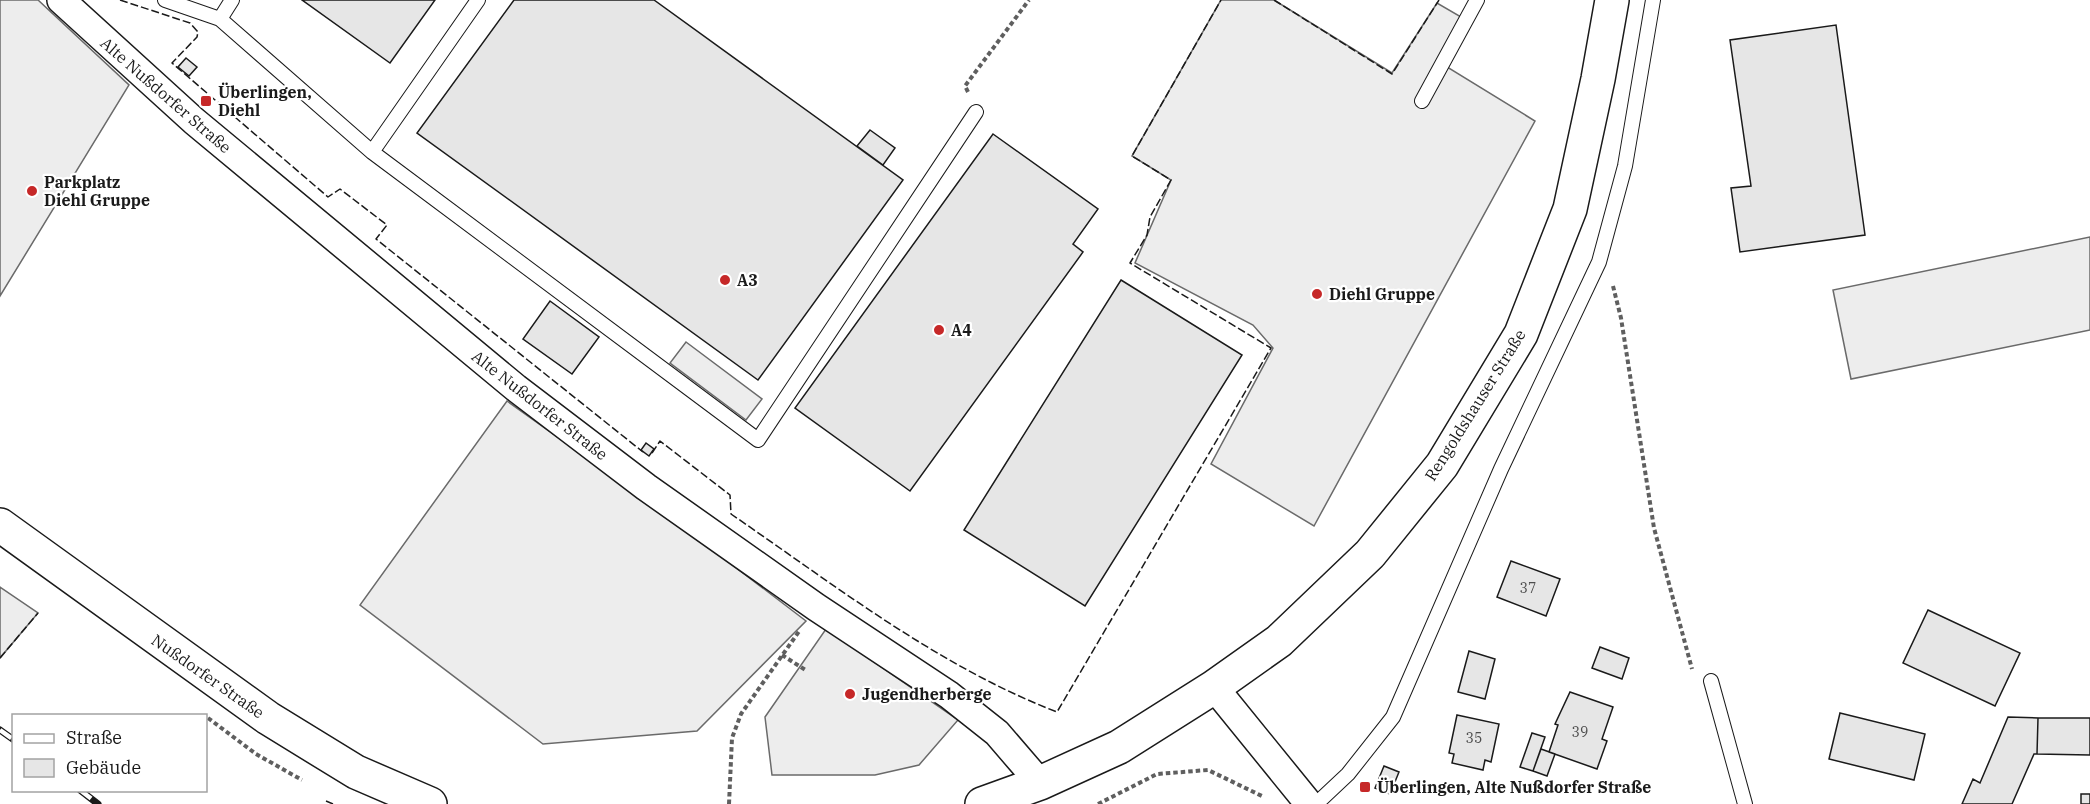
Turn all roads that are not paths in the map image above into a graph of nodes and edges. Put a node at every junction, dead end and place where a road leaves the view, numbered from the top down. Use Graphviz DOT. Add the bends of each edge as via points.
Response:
graph roads {
  1 [pos="61,0"];
  2 [pos="165,0"];
  3 [pos="232,0"];
  4 [pos="478,0"];
  5 [pos="1476,0"];
  6 [pos="1612,0"];
  7 [pos="1653,0"];
  8 [pos="220,19"];
  9 [pos="1422,101"];
  10 [pos="976,112"];
  11 [pos="372,152"];
  12 [pos="0,525"];
  13 [pos="1711,681"];
  14 [pos="1214,687"];
  15 [pos="1040,783"];
  16 [pos="430,804"];
  17 [pos="982,804"];
  18 [pos="1309,804"];
  19 [pos="1316,804"];
  20 [pos="1745,804"];
  1 -- 15 [label="street, Alte Nußdorfer Straße" via="202,128 516,388 646,487 965,708 997,733"];
  2 -- 8 [label="lane"];
  3 -- 8 [label="lane"];
  4 -- 11 [label="lane"];
  5 -- 9 [label="lane"];
  6 -- 14 [label="street, Rengoldshauser Straße" via="1570,209 1521,334 1442,465 1370,554 1279,641"];
  7 -- 19 [label="lane" via="1625,166 1599,262 1501,469 1393,717 1348,774"];
  8 -- 11 [label="lane"];
  10 -- 11 [label="lane" via="758,440"];
  12 -- 16 [label="street, Nußdorfer Straße" via="268,718 356,772"];
  13 -- 20 [label="lane"];
  14 -- 15 [label="street, Rengoldshauser Straße" via="1119,747"];
  14 -- 18 [label="street"];
  15 -- 17 [label="street, Rengoldshauser Straße"];
}
